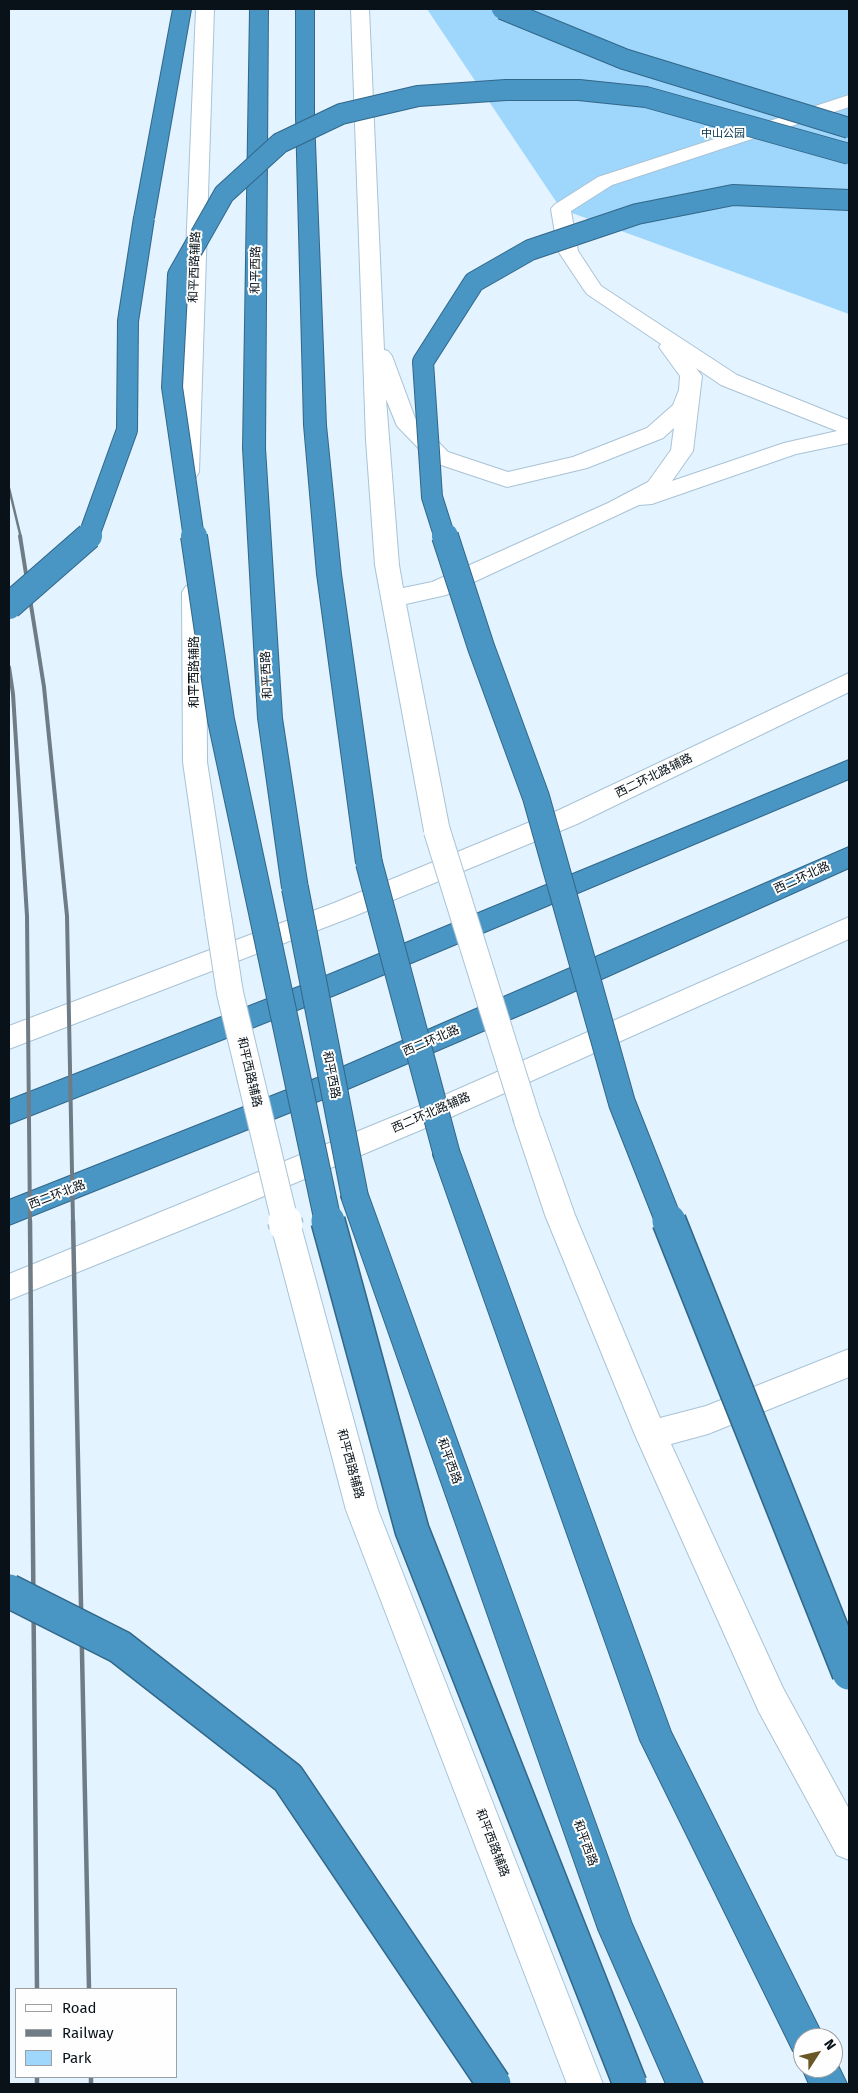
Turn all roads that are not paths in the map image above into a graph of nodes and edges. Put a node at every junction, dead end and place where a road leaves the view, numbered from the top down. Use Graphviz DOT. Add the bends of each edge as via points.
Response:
graph roads {
  1 [pos="182,9"];
  2 [pos="205,9"];
  3 [pos="259,9"];
  4 [pos="305,9"];
  5 [pos="360,9"];
  6 [pos="502,9"];
  7 [pos="849,101"];
  8 [pos="849,128"];
  9 [pos="849,154"];
  10 [pos="849,200"];
  11 [pos="373,332"];
  12 [pos="660,332"];
  13 [pos="691,376"];
  14 [pos="849,428"];
  15 [pos="849,436"];
  16 [pos="616,508"];
  17 [pos="392,599"];
  18 [pos="9,606"];
  19 [pos="849,682"];
  20 [pos="849,769"];
  21 [pos="849,857"];
  22 [pos="849,927"];
  23 [pos="9,1038"];
  24 [pos="9,1112"];
  25 [pos="9,1213"];
  26 [pos="9,1287"];
  27 [pos="849,1363"];
  28 [pos="651,1435"];
  29 [pos="9,1592"];
  30 [pos="849,1673"];
  31 [pos="849,1843"];
  32 [pos="801,2028"];
  33 [pos="494,2084"];
  34 [pos="585,2084"];
  35 [pos="630,2084"];
  36 [pos="685,2084"];
  1 -- 18 [label="highway, bridge" via="128,321 127,430 88,539"];
  2 -- 34 [label="main road, 和平西路辅路, bridge" via="188,471 194,600 195,762 230,993 286,1226 362,1510"];
  3 -- 36 [label="highway, 和平西路, bridge" via="254,448 270,718 295,888 355,1197 616,1929"];
  4 -- 32 [label="highway, bridge" via="305,117 316,425 329,574 369,862 447,1155 657,1740"];
  5 -- 11 [label="main road"];
  6 -- 8 [label="highway, bridge" via="624,59"];
  7 -- 12 [label="main road" via="605,182 561,209 568,251 594,290"];
  9 -- 35 [label="highway, bridge" via="646,97 579,90 506,90 418,96 341,114 280,142 224,194 178,275 172,387 221,720 332,1241 412,1530"];
  10 -- 30 [label="highway, bridge" via="733,195 637,214 530,250 474,282 423,362 432,497 481,647 536,797 622,1102"];
  11 -- 13 [label="main road" via="405,421 440,457 507,480 579,463 655,433 683,408"];
  11 -- 17 [label="main road" via="377,440"];
  12 -- 13 [label="main road"];
  12 -- 14 [label="main road" via="729,380"];
  13 -- 16 [label="main road" via="682,451 656,487"];
  15 -- 16 [label="main road" via="792,448"];
  16 -- 17 [label="main road" via="438,589"];
  17 -- 28 [label="main road, bridge" via="437,831 560,1215"];
  19 -- 23 [label="main road, 西二环北路辅路" via="568,817 344,910"];
  20 -- 24 [label="highway" via="568,890"];
  21 -- 25 [label="highway, 西二环北路" via="572,982 134,1165"];
  22 -- 26 [label="main road, 西二环北路辅路" via="634,1026 184,1218"];
  27 -- 28 [label="main road" via="708,1420"];
  28 -- 31 [label="main road" via="771,1700"];
  29 -- 33 [label="highway, bridge" via="120,1647 288,1778"];
}
